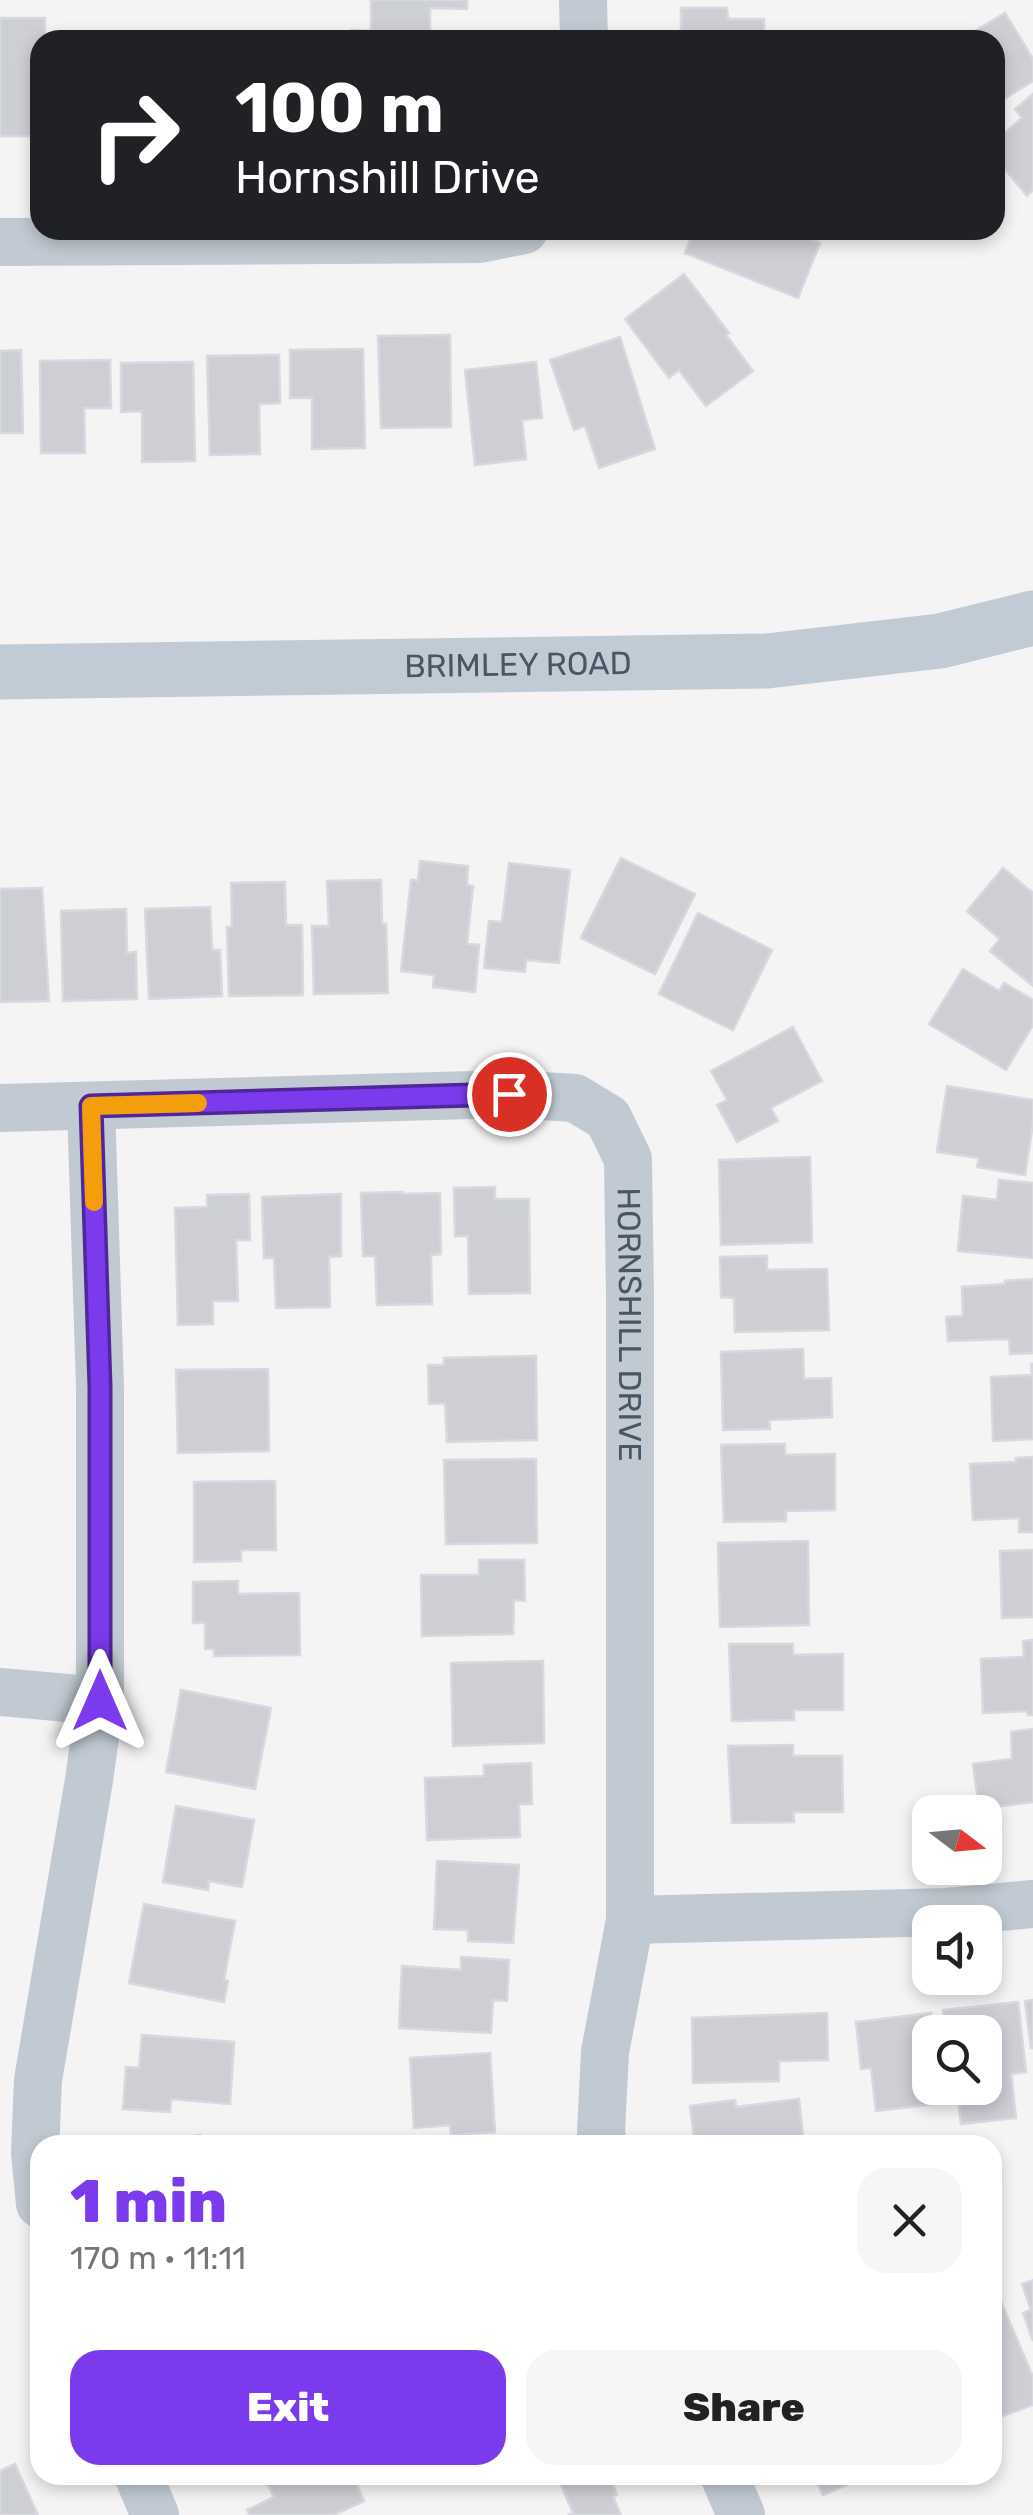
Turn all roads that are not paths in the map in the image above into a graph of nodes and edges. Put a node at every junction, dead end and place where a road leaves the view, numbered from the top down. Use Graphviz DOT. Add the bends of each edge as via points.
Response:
graph roads {
  1 [pos="583,0"];
  2 [pos="584,30"];
  3 [pos="320,240"];
  4 [pos="0,242"];
  5 [pos="1033,618"];
  6 [pos="0,672"];
  7 [pos="91,1106"];
  8 [pos="0,1108"];
  9 [pos="0,1692"];
  10 [pos="100,1701"];
  11 [pos="1033,1904"];
  12 [pos="630,1920"];
  13 [pos="36,2135"];
  14 [pos="601,2135"];
  15 [pos="142,2485"];
  16 [pos="728,2485"];
  17 [pos="155,2515"];
  18 [pos="741,2515"];
  1 -- 2 [label="street"];
  3 -- 4 [label="street"];
  5 -- 6 [label="main road, BRIMLEY ROAD" via="940,641 767,661"];
  7 -- 8 [label="street, HORNSHILL DRIVE"];
  7 -- 10 [label="street"];
  7 -- 12 [label="street, HORNSHILL DRIVE" via="509,1094 575,1098 608,1118 628,1159"];
  9 -- 10 [label="street"];
  10 -- 13 [label="street" via="38,2080"];
  11 -- 12 [label="street"];
  12 -- 14 [label="street, HORNSHILL DRIVE" via="605,2052"];
  15 -- 17 [label="street"];
  16 -- 18 [label="street"];
}
